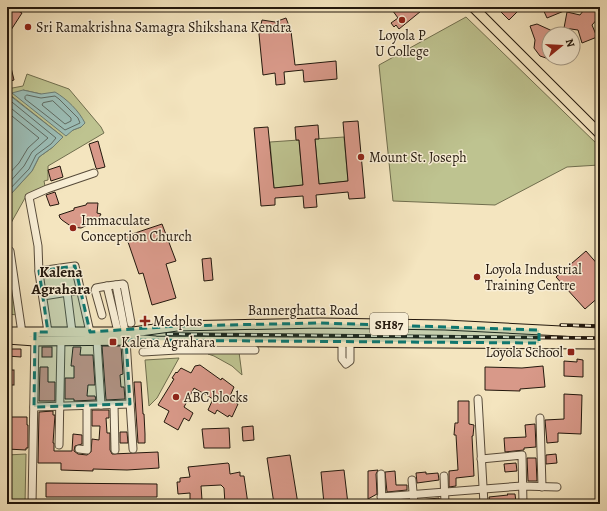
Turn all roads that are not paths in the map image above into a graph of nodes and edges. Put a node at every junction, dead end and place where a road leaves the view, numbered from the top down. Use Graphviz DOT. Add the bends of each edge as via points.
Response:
graph roads {
  1 [pos="474,7"];
  2 [pos="600,134"];
  3 [pos="94,173"];
  4 [pos="10,251"];
  5 [pos="39,271"];
  6 [pos="116,285"];
  7 [pos="107,286"];
  8 [pos="81,290"];
  9 [pos="67,292"];
  10 [pos="42,296"];
  11 [pos="102,315"];
  12 [pos="131,323"];
  13 [pos="195,326"];
  14 [pos="539,330"];
  15 [pos="7,332"];
  16 [pos="48,332"];
  17 [pos="72,332"];
  18 [pos="90,332"];
  19 [pos="22,333"];
  20 [pos="600,333"];
  21 [pos="123,334"];
  22 [pos="35,336"];
  23 [pos="7,339"];
  24 [pos="61,341"];
  25 [pos="97,341"];
  26 [pos="195,341"];
  27 [pos="539,343"];
  28 [pos="600,344"];
  29 [pos="255,350"];
  30 [pos="143,352"];
  31 [pos="478,399"];
  32 [pos="130,404"];
  33 [pos="101,405"];
  34 [pos="114,405"];
  35 [pos="86,406"];
  36 [pos="34,407"];
  37 [pos="60,407"];
  38 [pos="540,418"];
  39 [pos="58,445"];
  40 [pos="79,449"];
  41 [pos="133,449"];
  42 [pos="115,450"];
  43 [pos="481,459"];
  44 [pos="381,474"];
  45 [pos="444,476"];
  46 [pos="412,480"];
  47 [pos="522,486"];
  48 [pos="542,487"];
  49 [pos="557,487"];
  50 [pos="483,490"];
  51 [pos="444,493"];
  52 [pos="413,495"];
  53 [pos="382,500"];
  54 [pos="32,504"];
  55 [pos="414,504"];
  56 [pos="445,504"];
  57 [pos="484,504"];
  58 [pos="522,504"];
  1 -- 2 [label="main road"];
  3 -- 5 [label="street" via="29,197 38,246"];
  4 -- 19 [label="street"];
  5 -- 8 [label="street" via="75,266"];
  5 -- 10 [label="street"];
  6 -- 7 [label="street"];
  6 -- 12 [label="street" via="125,286"];
  6 -- 21 [label="street"];
  7 -- 11 [label="street" via="95,290"];
  7 -- 21 [label="street"];
  8 -- 9 [label="street"];
  8 -- 18 [label="street"];
  9 -- 10 [label="street"];
  9 -- 17 [label="street"];
  10 -- 16 [label="street"];
  13 -- 14 [label="main road, Bannerghatta Road / SH87" via="320,323"];
  13 -- 21 [label="main road, Bannerghatta Road / SH87"];
  13 -- 26 [label="main road"];
  14 -- 20 [label="main road, Bannerghatta Road / SH87"];
  14 -- 27 [label="main road"];
  15 -- 19 [label="main road, Bannerghatta Road / SH87"];
  16 -- 17 [label="main road, Bannerghatta Road / SH87"];
  16 -- 22 [label="main road, Bannerghatta Road / SH87"];
  17 -- 18 [label="main road, Bannerghatta Road / SH87"];
  18 -- 21 [label="main road, Bannerghatta Road / SH87"];
  19 -- 22 [label="main road, Bannerghatta Road / SH87"];
  21 -- 25 [label="main road"];
  21 -- 26 [label="main road, SH87"];
  21 -- 32 [label="street"];
  22 -- 23 [label="main road"];
  22 -- 24 [label="main road"];
  22 -- 36 [label="street"];
  24 -- 25 [label="main road"];
  24 -- 37 [label="street"];
  25 -- 33 [label="street"];
  26 -- 27 [label="main road, SH87"];
  27 -- 28 [label="main road, SH87"];
  29 -- 30 [label="street"];
  31 -- 43 [label="street"];
  32 -- 34 [label="street"];
  32 -- 41 [label="street"];
  33 -- 34 [label="street"];
  33 -- 35 [label="street"];
  34 -- 42 [label="street"];
  35 -- 37 [label="street"];
  35 -- 40 [label="street" via="87,450"];
  36 -- 37 [label="street"];
  36 -- 54 [label="street"];
  37 -- 39 [label="street"];
  38 -- 48 [label="street"];
  43 -- 47 [label="street" via="522,455"];
  43 -- 50 [label="street"];
  44 -- 53 [label="street"];
  45 -- 51 [label="street"];
  46 -- 52 [label="street"];
  47 -- 48 [label="street"];
  47 -- 50 [label="street"];
  47 -- 58 [label="street"];
  48 -- 49 [label="street"];
  50 -- 51 [label="street"];
  50 -- 57 [label="street"];
  51 -- 52 [label="street"];
  51 -- 56 [label="street"];
  52 -- 53 [label="street"];
  52 -- 55 [label="street"];
}
